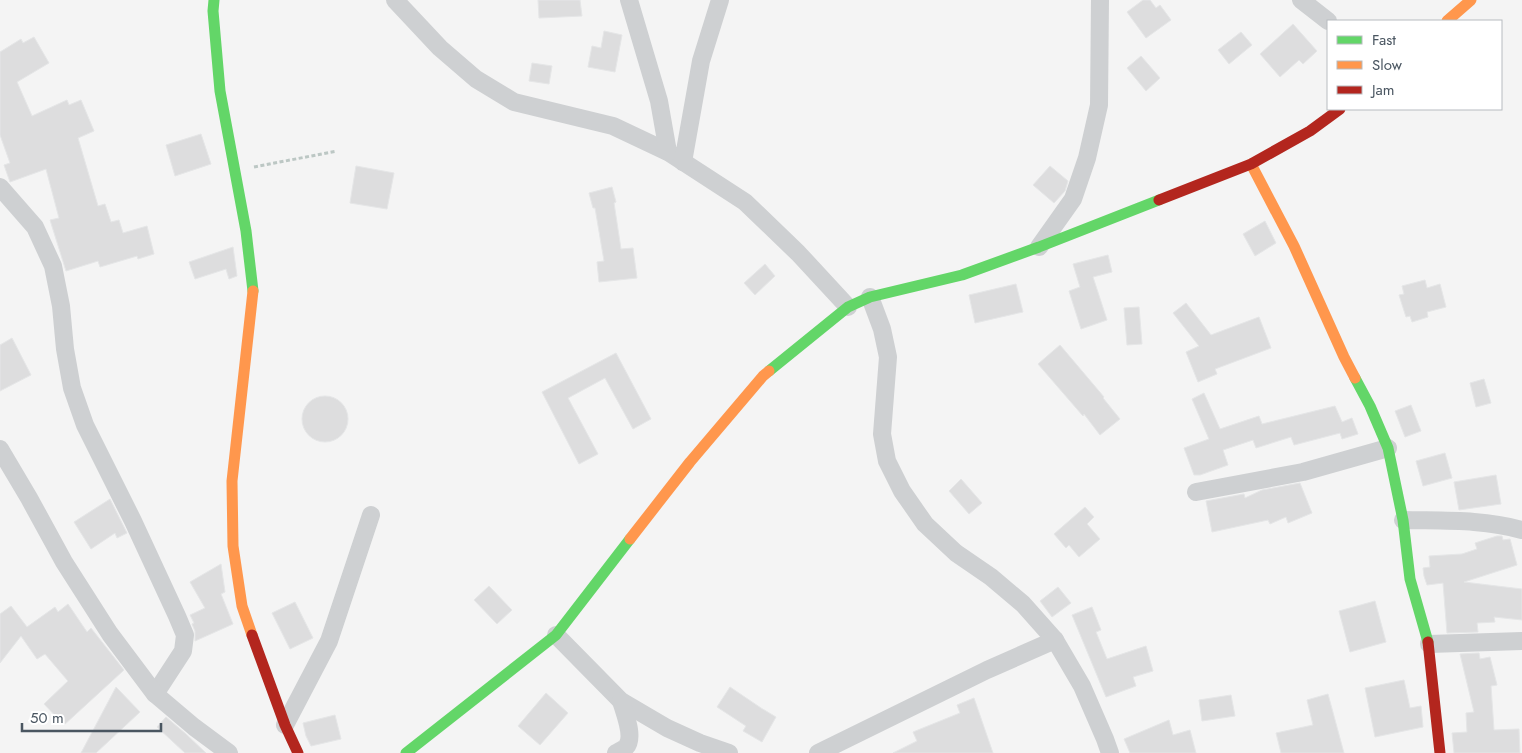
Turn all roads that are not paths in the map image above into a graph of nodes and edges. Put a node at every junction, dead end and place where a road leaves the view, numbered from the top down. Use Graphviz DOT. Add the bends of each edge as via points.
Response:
graph roads {
  1 [pos="214,0"];
  2 [pos="395,0"];
  3 [pos="628,0"];
  4 [pos="720,0"];
  5 [pos="1100,0"];
  6 [pos="1301,0"];
  7 [pos="1470,0"];
  8 [pos="1327,20"];
  9 [pos="1448,20"];
  10 [pos="1339,110"];
  11 [pos="668,152"];
  12 [pos="683,162"];
  13 [pos="1251,164"];
  14 [pos="0,187"];
  15 [pos="1039,247"];
  16 [pos="870,297"];
  17 [pos="848,307"];
  18 [pos="1388,448"];
  19 [pos="0,450"];
  20 [pos="1196,492"];
  21 [pos="371,515"];
  22 [pos="1403,520"];
  23 [pos="1522,530"];
  24 [pos="556,635"];
  25 [pos="1055,640"];
  26 [pos="1522,641"];
  27 [pos="1428,644"];
  28 [pos="156,694"];
  29 [pos="621,700"];
  30 [pos="284,725"];
  31 [pos="229,753"];
  32 [pos="298,753"];
  33 [pos="406,753"];
  34 [pos="616,753"];
  35 [pos="729,753"];
  36 [pos="818,753"];
  37 [pos="1110,753"];
  38 [pos="1440,753"];
  1 -- 30 [label="street" via="220,91 246,231 253,290 232,481 233,546 242,606"];
  2 -- 11 [label="street" via="440,48 476,79 514,102 613,126"];
  3 -- 11 [label="street" via="659,100"];
  4 -- 12 [label="street" via="701,61"];
  5 -- 15 [label="street" via="1099,105 1087,158 1073,199"];
  6 -- 8 [label="street"];
  7 -- 9 [label="street"];
  10 -- 13 [label="street" via="1310,131"];
  11 -- 12 [label="street"];
  12 -- 17 [label="street" via="745,202"];
  13 -- 15 [label="street"];
  13 -- 18 [label="street" via="1294,246"];
  14 -- 28 [label="street" via="35,227 53,266 72,388 85,426 185,635 183,651"];
  15 -- 16 [label="street" via="962,275"];
  16 -- 17 [label="street"];
  16 -- 25 [label="street" via="888,357 882,434 887,461 902,491 925,524 956,553 1023,604"];
  17 -- 24 [label="street" via="763,376 690,462"];
  18 -- 20 [label="street" via="1303,472"];
  18 -- 22 [label="street"];
  19 -- 28 [label="street" via="110,634"];
  21 -- 30 [label="street" via="329,641"];
  22 -- 23 [label="street" via="1474,522"];
  22 -- 27 [label="street" via="1410,579"];
  24 -- 29 [label="street"];
  24 -- 33 [label="street"];
  25 -- 36 [label="street"];
  25 -- 37 [label="street" via="1082,686"];
  26 -- 27 [label="street"];
  27 -- 38 [label="street"];
  28 -- 31 [label="street"];
  29 -- 34 [label="street" via="630,740 626,748"];
  29 -- 35 [label="street" via="666,728"];
  30 -- 32 [label="street"];
}
